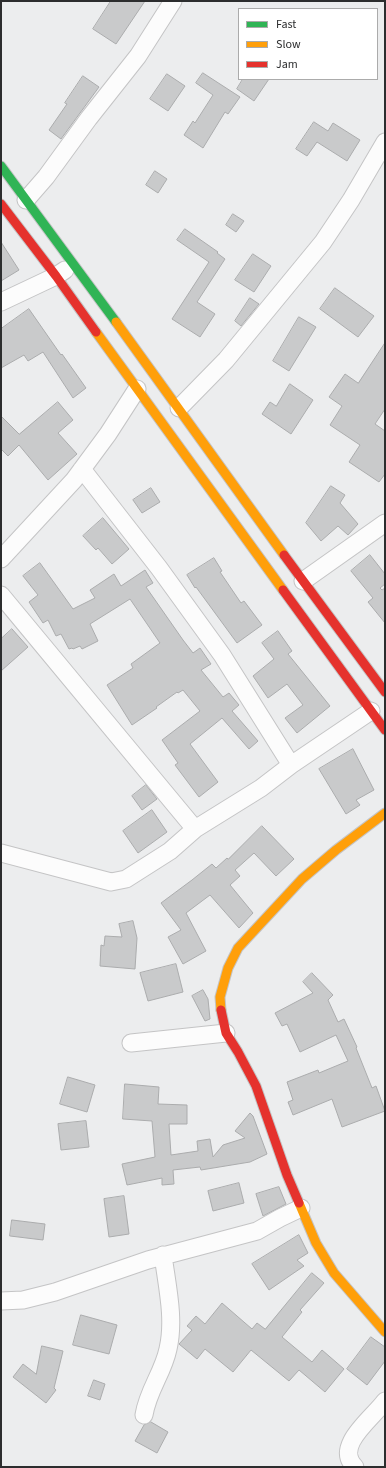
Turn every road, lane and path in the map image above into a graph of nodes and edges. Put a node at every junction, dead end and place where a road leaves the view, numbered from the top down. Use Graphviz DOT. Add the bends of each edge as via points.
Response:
graph roads {
  1 [pos="173,1"];
  2 [pos="385,142"];
  3 [pos="1,166"];
  4 [pos="26,200"];
  5 [pos="1,204"];
  6 [pos="73,264"];
  7 [pos="56,276"];
  8 [pos="1,302"];
  9 [pos="138,389"];
  10 [pos="179,408"];
  11 [pos="82,469"];
  12 [pos="385,523"];
  13 [pos="1,559"];
  14 [pos="303,581"];
  15 [pos="1,595"];
  16 [pos="385,692"];
  17 [pos="371,711"];
  18 [pos="385,730"];
  19 [pos="290,766"];
  20 [pos="385,813"];
  21 [pos="196,829"];
  22 [pos="1,853"];
  23 [pos="226,1033"];
  24 [pos="131,1043"];
  25 [pos="301,1208"];
  26 [pos="163,1255"];
  27 [pos="1,1301"];
  28 [pos="385,1332"];
  29 [pos="385,1401"];
  30 [pos="144,1415"];
  31 [pos="349,1448"];
  32 [pos="339,1467"];
  33 [pos="355,1467"];
  1 -- 4 [label="street" via="138,56"];
  2 -- 10 [label="street" via="322,242 226,360"];
  3 -- 4 [label="main road"];
  4 -- 6 [label="main road"];
  5 -- 7 [label="main road"];
  6 -- 7 [label="street"];
  6 -- 10 [label="main road"];
  7 -- 8 [label="street"];
  7 -- 9 [label="main road"];
  9 -- 11 [label="street"];
  9 -- 17 [label="main road"];
  10 -- 14 [label="main road"];
  11 -- 13 [label="street"];
  11 -- 19 [label="street" via="222,655"];
  12 -- 14 [label="street"];
  14 -- 16 [label="main road"];
  15 -- 21 [label="street"];
  17 -- 18 [label="main road"];
  17 -- 19 [label="street"];
  19 -- 21 [label="street" via="261,788"];
  20 -- 23 [label="main road" via="302,879 238,948 228,968 220,997"];
  21 -- 22 [label="street" via="170,851 126,880 110,882"];
  23 -- 24 [label="street"];
  23 -- 25 [label="main road" via="256,1086"];
  25 -- 26 [label="street" via="257,1231"];
  25 -- 28 [label="main road" via="316,1243 334,1273"];
  26 -- 27 [label="street" via="55,1292 23,1300"];
  26 -- 30 [label="street" via="170,1334 168,1350 146,1402"];
  29 -- 31 [label="street" via="351,1441"];
  31 -- 32 [label="street"];
  31 -- 33 [label="street" via="350,1462"];
}
